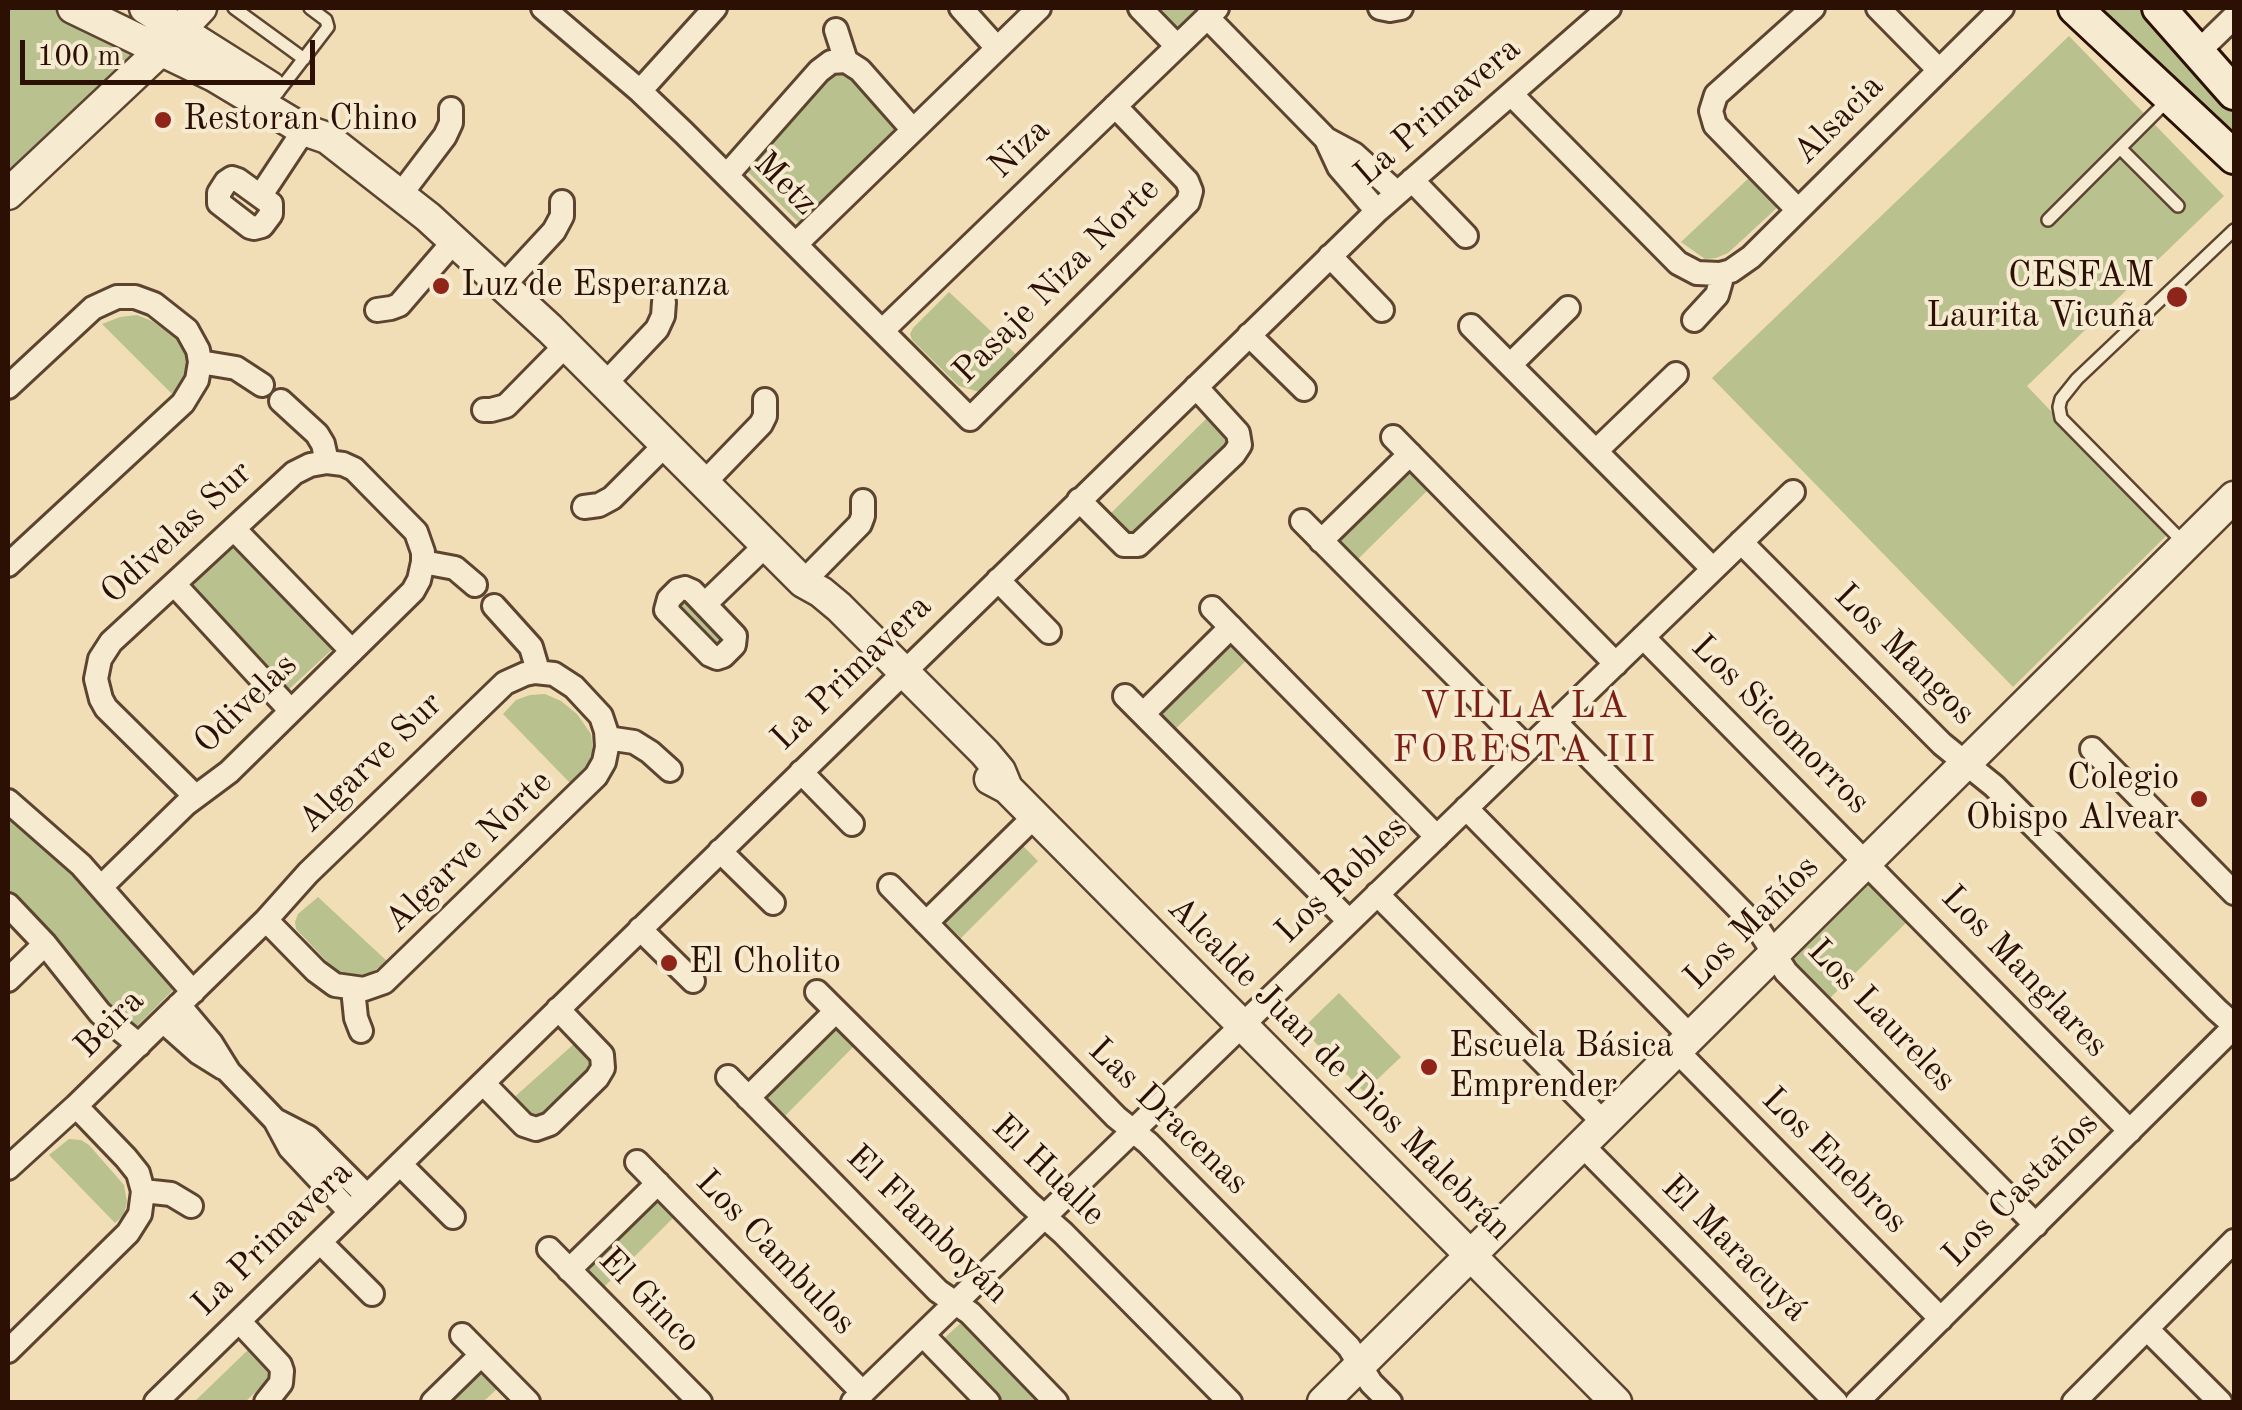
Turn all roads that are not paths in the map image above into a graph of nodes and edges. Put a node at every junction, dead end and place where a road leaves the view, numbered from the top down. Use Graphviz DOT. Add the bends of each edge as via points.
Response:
graph roads {
  1 [pos="73,8"];
  2 [pos="145,8"];
  3 [pos="234,8"];
  4 [pos="310,8"];
  5 [pos="715,8"];
  6 [pos="961,8"];
  7 [pos="1039,8"];
  8 [pos="1140,8"];
  9 [pos="1609,8"];
  10 [pos="1813,8"];
  11 [pos="1878,8"];
  12 [pos="2002,8"];
  13 [pos="2075,8"];
  14 [pos="2159,8"];
  15 [pos="548,9"];
  16 [pos="1212,12"];
  17 [pos="2234,17"];
  18 [pos="181,29"];
  19 [pos="836,30"];
  20 [pos="1177,46"];
  21 [pos="997,48"];
  22 [pos="304,58"];
  23 [pos="846,61"];
  24 [pos="2221,69"];
  25 [pos="1939,70"];
  26 [pos="278,92"];
  27 [pos="640,92"];
  28 [pos="1511,94"];
  29 [pos="2170,98"];
  30 [pos="1115,106"];
  31 [pos="451,109"];
  32 [pos="913,130"];
  33 [pos="316,134"];
  34 [pos="1326,139"];
  35 [pos="2120,148"];
  36 [pos="2234,156"];
  37 [pos="727,175"];
  38 [pos="1404,186"];
  39 [pos="8,194"];
  40 [pos="401,194"];
  41 [pos="260,195"];
  42 [pos="562,202"];
  43 [pos="2178,206"];
  44 [pos="1798,210"];
  45 [pos="1377,211"];
  46 [pos="2048,220"];
  47 [pos="2234,230"];
  48 [pos="1466,236"];
  49 [pos="455,240"];
  50 [pos="796,244"];
  51 [pos="1330,256"];
  52 [pos="1720,274"];
  53 [pos="504,285"];
  54 [pos="664,302"];
  55 [pos="1568,308"];
  56 [pos="377,310"];
  57 [pos="1382,310"];
  58 [pos="1694,320"];
  59 [pos="1472,326"];
  60 [pos="882,330"];
  61 [pos="1249,335"];
  62 [pos="566,345"];
  63 [pos="200,362"];
  64 [pos="1510,365"];
  65 [pos="1676,374"];
  66 [pos="605,384"];
  67 [pos="262,385"];
  68 [pos="1196,387"];
  69 [pos="8,388"];
  70 [pos="1304,389"];
  71 [pos="764,400"];
  72 [pos="282,401"];
  73 [pos="484,410"];
  74 [pos="970,419"];
  75 [pos="666,445"];
  76 [pos="1596,451"];
  77 [pos="328,462"];
  78 [pos="704,483"];
  79 [pos="1793,492"];
  80 [pos="2234,497"];
  81 [pos="1079,500"];
  82 [pos="863,501"];
  83 [pos="584,507"];
  84 [pos="1302,522"];
  85 [pos="234,528"];
  86 [pos="1321,541"];
  87 [pos="1742,542"];
  88 [pos="766,545"];
  89 [pos="2186,545"];
  90 [pos="423,562"];
  91 [pos="8,564"];
  92 [pos="1714,569"];
  93 [pos="998,580"];
  94 [pos="803,582"];
  95 [pos="174,584"];
  96 [pos="475,586"];
  97 [pos="705,604"];
  98 [pos="494,606"];
  99 [pos="1212,608"];
  100 [pos="1231,627"];
  101 [pos="1049,632"];
  102 [pos="1643,637"];
  103 [pos="352,651"];
  104 [pos="1616,664"];
  105 [pos="536,672"];
  106 [pos="897,678"];
  107 [pos="1125,696"];
  108 [pos="291,711"];
  109 [pos="1143,714"];
  110 [pos="1555,722"];
  111 [pos="607,738"];
  112 [pos="1528,748"];
  113 [pos="2092,749"];
  114 [pos="1966,764"];
  115 [pos="670,770"];
  116 [pos="801,772"];
  117 [pos="195,796"];
  118 [pos="8,801"];
  119 [pos="1466,808"];
  120 [pos="1035,816"];
  121 [pos="852,824"];
  122 [pos="1436,837"];
  123 [pos="720,851"];
  124 [pos="1867,862"];
  125 [pos="890,886"];
  126 [pos="101,887"];
  127 [pos="2234,893"];
  128 [pos="1377,894"];
  129 [pos="773,903"];
  130 [pos="8,905"];
  131 [pos="266,920"];
  132 [pos="926,922"];
  133 [pos="1349,922"];
  134 [pos="640,929"];
  135 [pos="45,944"];
  136 [pos="1774,954"];
  137 [pos="8,980"];
  138 [pos="693,981"];
  139 [pos="353,990"];
  140 [pos="817,992"];
  141 [pos="178,1006"];
  142 [pos="558,1009"];
  143 [pos="836,1011"];
  144 [pos="1242,1025"];
  145 [pos="2234,1026"];
  146 [pos="361,1030"];
  147 [pos="1684,1044"];
  148 [pos="139,1045"];
  149 [pos="728,1078"];
  150 [pos="483,1083"];
  151 [pos="748,1098"];
  152 [pos="76,1106"];
  153 [pos="1604,1124"];
  154 [pos="1133,1131"];
  155 [pos="2130,1131"];
  156 [pos="1582,1145"];
  157 [pos="637,1162"];
  158 [pos="400,1164"];
  159 [pos="8,1168"];
  160 [pos="658,1183"];
  161 [pos="143,1192"];
  162 [pos="359,1204"];
  163 [pos="191,1206"];
  164 [pos="453,1216"];
  165 [pos="1044,1217"];
  166 [pos="2036,1224"];
  167 [pos="320,1242"];
  168 [pos="2234,1242"];
  169 [pos="549,1249"];
  170 [pos="1471,1255"];
  171 [pos="569,1270"];
  172 [pos="372,1294"];
  173 [pos="956,1303"];
  174 [pos="1941,1319"];
  175 [pos="239,1321"];
  176 [pos="2147,1329"];
  177 [pos="462,1335"];
  178 [pos="923,1335"];
  179 [pos="8,1351"];
  180 [pos="481,1354"];
  181 [pos="1360,1365"];
  182 [pos="858,1398"];
  183 [pos="162,1400"];
  184 [pos="266,1402"];
  185 [pos="433,1402"];
  186 [pos="528,1402"];
  187 [pos="700,1402"];
  188 [pos="988,1402"];
  189 [pos="1056,1402"];
  190 [pos="1230,1402"];
  191 [pos="1323,1402"];
  192 [pos="1390,1402"];
  193 [pos="1616,1402"];
  194 [pos="1836,1402"];
  195 [pos="1857,1402"];
  196 [pos="2074,1402"];
  197 [pos="2220,1402"];
  1 -- 18 [label="street, Alcalde Juan de Dios Malebrán"];
  2 -- 18 [label="street, Alcalde Juan de Dios Malebrán"];
  3 -- 22 [label="lane"];
  4 -- 22 [label="lane" via="328,27"];
  5 -- 27 [label="street"];
  6 -- 21 [label="street"];
  7 -- 21 [label="street"];
  8 -- 20 [label="street"];
  9 -- 28 [label="street, La Primavera"];
  10 -- 44 [label="street" via="1716,95 1710,110 1715,125"];
  11 -- 25 [label="street"];
  12 -- 25 [label="street, Alsacia"];
  13 -- 29 [label="main road"];
  14 -- 24 [label="main road"];
  15 -- 27 [label="street, Metz"];
  16 -- 20 [label="street, Niza"];
  16 -- 34 [label="street"];
  17 -- 24 [label="street"];
  18 -- 26 [label="street, Alcalde Juan de Dios Malebrán"];
  18 -- 33 [label="street, Alcalde Juan de Dios Malebrán" via="238,89"];
  18 -- 39 [label="street"];
  19 -- 23 [label="street"];
  20 -- 30 [label="street, Niza"];
  21 -- 32 [label="street"];
  22 -- 26 [label="lane"];
  23 -- 32 [label="street"];
  23 -- 37 [label="street" via="824,66"];
  25 -- 44 [label="street, Alsacia"];
  26 -- 33 [label="street, Alcalde Juan de Dios Malebrán" via="314,118"];
  27 -- 37 [label="street, Metz"];
  28 -- 38 [label="street, La Primavera"];
  28 -- 52 [label="street" via="1678,263"];
  29 -- 35 [label="lane"];
  29 -- 36 [label="main road"];
  30 -- 60 [label="street, Niza"];
  30 -- 74 [label="street, Pasaje Niza Norte" via="1187,181 1185,206"];
  31 -- 40 [label="street" via="449,130"];
  32 -- 50 [label="street"];
  33 -- 40 [label="street, Alcalde Juan de Dios Malebrán"];
  33 -- 41 [label="street"];
  34 -- 38 [label="street"];
  34 -- 45 [label="street" via="1338,166"];
  35 -- 43 [label="lane"];
  35 -- 46 [label="lane"];
  37 -- 50 [label="street, Metz"];
  38 -- 45 [label="street, La Primavera"];
  38 -- 48 [label="street"];
  40 -- 49 [label="street, Alcalde Juan de Dios Malebrán"];
  42 -- 53 [label="street" via="554,231"];
  44 -- 52 [label="street, Alsacia" via="1742,265"];
  45 -- 51 [label="street, La Primavera"];
  47 -- 89 [label="lane" via="2077,379 2058,407 2061,418"];
  49 -- 53 [label="street, Alcalde Juan de Dios Malebrán"];
  49 -- 56 [label="street" via="398,305"];
  50 -- 60 [label="street, Metz"];
  51 -- 57 [label="street"];
  51 -- 61 [label="street, La Primavera"];
  52 -- 58 [label="street, Alsacia" via="1717,295"];
  53 -- 62 [label="street, Alcalde Juan de Dios Malebrán"];
  54 -- 66 [label="street" via="656,329"];
  55 -- 64 [label="street"];
  59 -- 64 [label="street"];
  60 -- 74 [label="street, Metz"];
  61 -- 68 [label="street, La Primavera"];
  61 -- 70 [label="street"];
  62 -- 66 [label="street, Alcalde Juan de Dios Malebrán"];
  62 -- 73 [label="street" via="506,406"];
  63 -- 67 [label="street" via="236,368"];
  63 -- 69 [label="street" via="180,322 143,299 117,298 92,308"];
  63 -- 91 [label="street" via="184,404"];
  64 -- 76 [label="street"];
  65 -- 76 [label="street"];
  66 -- 75 [label="street, Alcalde Juan de Dios Malebrán"];
  68 -- 81 [label="street, La Primavera"];
  68 -- 81 [label="street" via="1238,433 1234,454 1138,545 1124,544"];
  71 -- 78 [label="street" via="761,424"];
  72 -- 77 [label="street" via="317,434"];
  75 -- 78 [label="street, Alcalde Juan de Dios Malebrán"];
  75 -- 83 [label="street" via="612,498"];
  76 -- 92 [label="street"];
  77 -- 85 [label="street, Odivelas Sur" via="294,473"];
  77 -- 90 [label="street" via="354,469 410,523"];
  78 -- 88 [label="street, Alcalde Juan de Dios Malebrán"];
  79 -- 87 [label="street, Los Robles"];
  80 -- 89 [label="street, Los Mañíos"];
  81 -- 93 [label="street, La Primavera"];
  82 -- 94 [label="street" via="860,524"];
  84 -- 86 [label="street"];
  85 -- 95 [label="street, Odivelas Sur"];
  85 -- 103 [label="street"];
  86 -- 104 [label="street" via="1402,446"];
  86 -- 112 [label="street"];
  87 -- 92 [label="street, Los Robles"];
  87 -- 114 [label="street, Los Mangos"];
  88 -- 94 [label="street, Alcalde Juan de Dios Malebrán"];
  88 -- 97 [label="street"];
  89 -- 114 [label="street, Los Mañíos"];
  90 -- 96 [label="street" via="455,568"];
  90 -- 103 [label="street, Odivelas" via="413,591"];
  92 -- 102 [label="street, Los Robles"];
  93 -- 101 [label="street"];
  93 -- 106 [label="street, La Primavera"];
  94 -- 106 [label="street, Alcalde Juan de Dios Malebrán" via="831,599"];
  95 -- 108 [label="street"];
  95 -- 117 [label="street, Odivelas Sur" via="112,642 96,679 106,708"];
  98 -- 105 [label="street" via="531,646"];
  99 -- 100 [label="street"];
  100 -- 109 [label="street"];
  100 -- 122 [label="street"];
  102 -- 104 [label="street, Los Robles"];
  102 -- 124 [label="street, Los Sicomorros"];
  103 -- 108 [label="street, Odivelas"];
  104 -- 110 [label="street, Los Robles"];
  105 -- 111 [label="street" via="574,686 601,716"];
  105 -- 131 [label="street, Algarve Sur" via="496,691"];
  106 -- 116 [label="street, La Primavera"];
  106 -- 120 [label="street, Alcalde Juan de Dios Malebrán" via="985,752"];
  107 -- 109 [label="street"];
  108 -- 117 [label="street, Odivelas"];
  109 -- 133 [label="street"];
  110 -- 112 [label="street, Los Robles"];
  110 -- 136 [label="street, Los Laureles" via="1757,928"];
  111 -- 115 [label="street" via="643,747"];
  111 -- 139 [label="street, Algarve Norte" via="604,762 589,784 393,975"];
  112 -- 119 [label="street, Los Robles"];
  113 -- 127 [label="street"];
  114 -- 124 [label="street, Los Mañíos"];
  114 -- 145 [label="street, Los Mangos"];
  116 -- 121 [label="street"];
  116 -- 123 [label="street, La Primavera"];
  117 -- 126 [label="street, Odivelas"];
  118 -- 126 [label="street"];
  119 -- 122 [label="street, Los Robles"];
  119 -- 147 [label="street, Los Enebros"];
  120 -- 132 [label="street"];
  120 -- 144 [label="street, Alcalde Juan de Dios Malebrán"];
  122 -- 128 [label="street, Los Robles"];
  123 -- 129 [label="street"];
  123 -- 134 [label="street, La Primavera"];
  124 -- 136 [label="street, Los Mañíos"];
  124 -- 155 [label="street, Los Manglares"];
  125 -- 132 [label="street, Las Dracenas"];
  126 -- 141 [label="street" via="153,950"];
  128 -- 133 [label="street, Los Robles"];
  128 -- 153 [label="street"];
  130 -- 135 [label="street"];
  131 -- 139 [label="street" via="325,979"];
  131 -- 141 [label="street, Algarve Sur"];
  132 -- 154 [label="street, Las Dracenas"];
  133 -- 144 [label="street, Los Robles"];
  134 -- 138 [label="street"];
  134 -- 142 [label="street, La Primavera"];
  135 -- 137 [label="street"];
  135 -- 148 [label="street" via="100,1013"];
  136 -- 147 [label="street, Los Mañíos"];
  136 -- 166 [label="street, Los Laureles"];
  139 -- 146 [label="street"];
  140 -- 143 [label="street, El Hualle"];
  141 -- 148 [label="street, Beira"];
  141 -- 162 [label="street" via="198,1053 229,1072 275,1120 308,1137"];
  142 -- 150 [label="street, La Primavera"];
  142 -- 150 [label="street" via="602,1055 598,1078 550,1124 536,1129"];
  143 -- 151 [label="street"];
  143 -- 165 [label="street, El Hualle"];
  144 -- 154 [label="street, Los Robles"];
  144 -- 170 [label="street, Alcalde Juan de Dios Malebrán"];
  145 -- 155 [label="street, Los Castaños"];
  147 -- 153 [label="street, Los Mañíos"];
  147 -- 174 [label="street, Los Enebros"];
  148 -- 152 [label="street, Beira"];
  149 -- 151 [label="street, El Flamboyán"];
  150 -- 158 [label="street, La Primavera"];
  151 -- 173 [label="street, El Flamboyán"];
  152 -- 159 [label="street, Beira"];
  152 -- 161 [label="street" via="132,1165"];
  153 -- 156 [label="street, Los Mañíos"];
  154 -- 165 [label="street, Los Robles"];
  154 -- 181 [label="street, Las Dracenas"];
  155 -- 166 [label="street, Los Castaños"];
  156 -- 170 [label="street, Los Mañíos"];
  156 -- 194 [label="street, El Maracuyá"];
  157 -- 160 [label="street, Los Cambulos"];
  158 -- 162 [label="street, La Primavera"];
  158 -- 164 [label="street"];
  160 -- 171 [label="street"];
  160 -- 182 [label="street, Los Cambulos"];
  161 -- 163 [label="street" via="171,1194"];
  161 -- 179 [label="street" via="128,1233"];
  162 -- 167 [label="street, La Primavera"];
  165 -- 173 [label="street, Los Robles"];
  165 -- 190 [label="street, El Hualle"];
  166 -- 174 [label="street, Los Castaños"];
  167 -- 172 [label="street"];
  167 -- 175 [label="street, La Primavera"];
  168 -- 176 [label="street"];
  169 -- 171 [label="street, El Ginco"];
  170 -- 181 [label="street, Los Mañíos"];
  170 -- 193 [label="street, Alcalde Juan de Dios Malebrán"];
  171 -- 187 [label="street, El Ginco"];
  173 -- 178 [label="street, Los Robles"];
  173 -- 189 [label="street, El Flamboyán"];
  174 -- 195 [label="street, Los Castaños"];
  175 -- 183 [label="street, La Primavera"];
  175 -- 184 [label="street" via="282,1371 282,1384"];
  176 -- 196 [label="street"];
  176 -- 197 [label="street"];
  177 -- 180 [label="street"];
  178 -- 182 [label="street, Los Robles"];
  178 -- 188 [label="street"];
  180 -- 185 [label="street"];
  180 -- 186 [label="street"];
  181 -- 191 [label="street, Los Mañíos"];
  181 -- 192 [label="street, Las Dracenas"];
}
